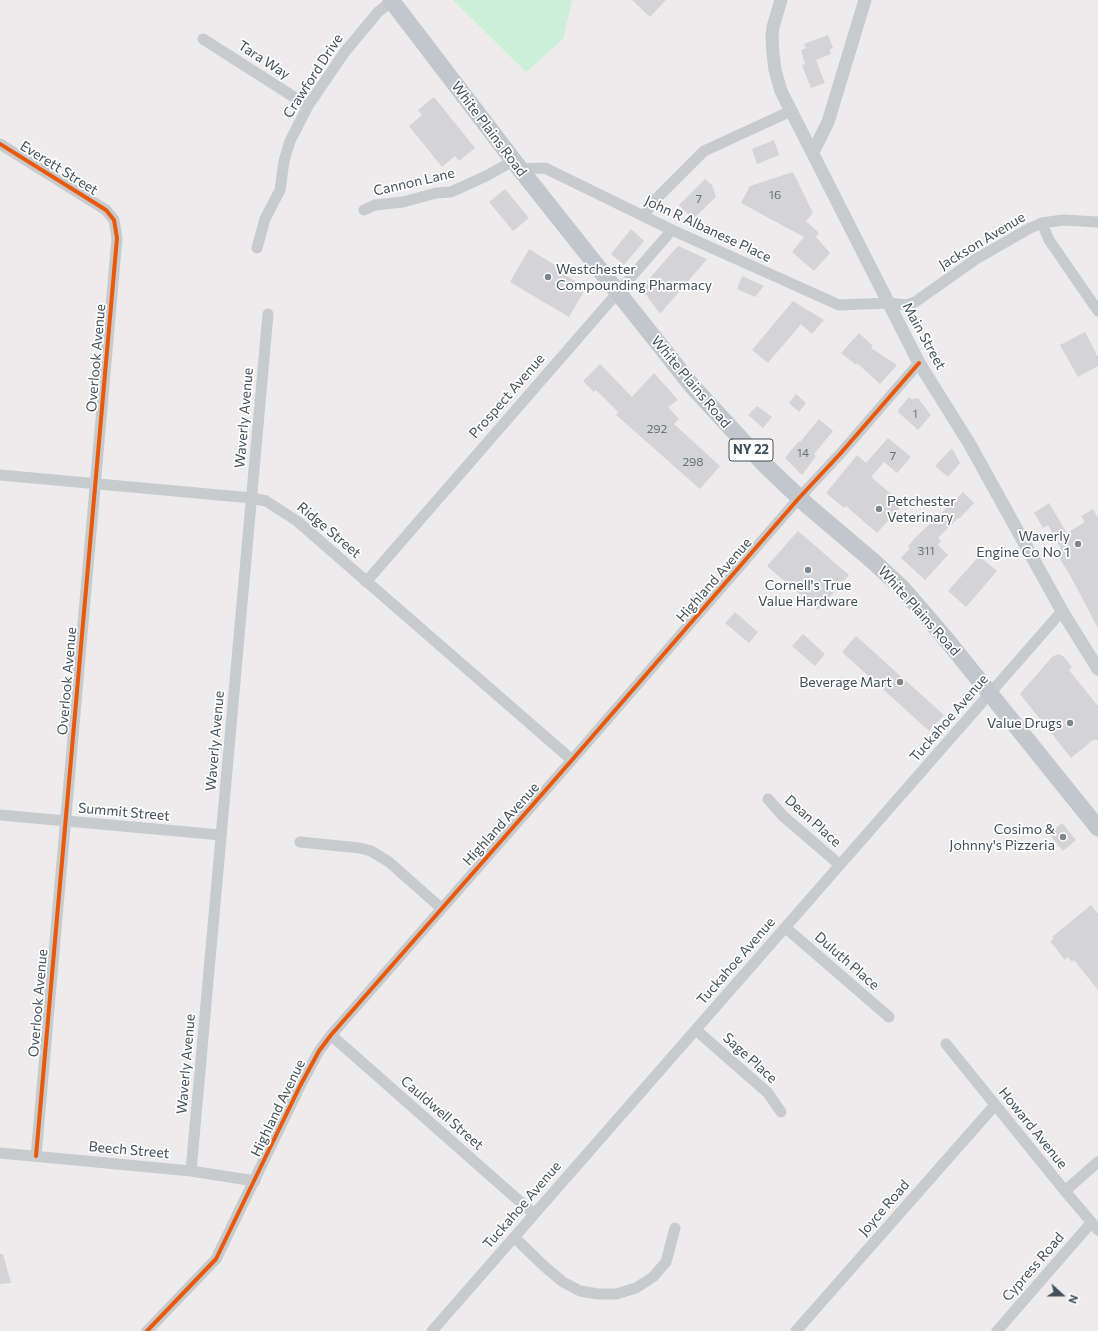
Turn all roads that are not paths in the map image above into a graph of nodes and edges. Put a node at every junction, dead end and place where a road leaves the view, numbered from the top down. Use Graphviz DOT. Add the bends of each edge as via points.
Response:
graph roads {
  1 [pos="781,0"];
  2 [pos="865,0"];
  3 [pos="392,1"];
  4 [pos="203,39"];
  5 [pos="308,106"];
  6 [pos="791,110"];
  7 [pos="0,144"];
  8 [pos="813,152"];
  9 [pos="516,165"];
  10 [pos="106,210"];
  11 [pos="364,210"];
  12 [pos="644,216"];
  13 [pos="1098,222"];
  14 [pos="1042,224"];
  15 [pos="672,230"];
  16 [pos="257,248"];
  17 [pos="618,292"];
  18 [pos="888,303"];
  19 [pos="1098,311"];
  20 [pos="268,314"];
  21 [pos="919,363"];
  22 [pos="0,475"];
  23 [pos="96,483"];
  24 [pos="252,498"];
  25 [pos="799,498"];
  26 [pos="366,582"];
  27 [pos="1062,611"];
  28 [pos="1098,669"];
  29 [pos="990,695"];
  30 [pos="572,760"];
  31 [pos="768,799"];
  32 [pos="0,815"];
  33 [pos="65,821"];
  34 [pos="1098,828"];
  35 [pos="221,835"];
  36 [pos="300,842"];
  37 [pos="840,865"];
  38 [pos="441,908"];
  39 [pos="786,928"];
  40 [pos="889,1017"];
  41 [pos="696,1030"];
  42 [pos="331,1035"];
  43 [pos="946,1044"];
  44 [pos="995,1104"];
  45 [pos="781,1112"];
  46 [pos="0,1153"];
  47 [pos="36,1156"];
  48 [pos="1098,1162"];
  49 [pos="191,1171"];
  50 [pos="255,1181"];
  51 [pos="1065,1191"];
  52 [pos="534,1214"];
  53 [pos="1095,1226"];
  54 [pos="675,1228"];
  55 [pos="514,1237"];
  56 [pos="147,1331"];
  57 [pos="432,1331"];
  58 [pos="796,1331"];
  59 [pos="997,1331"];
  1 -- 6 [label="street, Main Street" via="773,27 773,54 780,87"];
  2 -- 8 [label="street" via="828,122"];
  3 -- 5 [label="street, Crawford Drive" via="378,12 344,53"];
  3 -- 9 [label="main road, White Plains Road / NY 22"];
  4 -- 5 [label="street, Tara Way"];
  5 -- 16 [label="street, Crawford Drive" via="290,141 280,190 265,219"];
  6 -- 8 [label="street, Main Street"];
  6 -- 12 [label="street" via="704,151 652,203"];
  7 -- 10 [label="street, Everett Street"];
  8 -- 18 [label="street, Main Street"];
  9 -- 11 [label="street, Cannon Lane" via="451,192 375,205"];
  9 -- 12 [label="street, John R Albanese Place" via="545,168"];
  9 -- 17 [label="main road, White Plains Road / NY 22"];
  10 -- 23 [label="street, Overlook Avenue" via="114,220 117,238"];
  12 -- 15 [label="street, John R Albanese Place"];
  13 -- 14 [label="street, Jackson Avenue" via="1063,220"];
  14 -- 18 [label="street, Jackson Avenue" via="1030,228 976,259 915,302 907,305"];
  14 -- 19 [label="street" via="1049,240"];
  15 -- 17 [label="street, Prospect Avenue"];
  15 -- 18 [label="street, John R Albanese Place" via="839,305"];
  17 -- 25 [label="main road, White Plains Road / NY 22" via="693,387"];
  17 -- 26 [label="street, Prospect Avenue"];
  18 -- 21 [label="street, Main Street"];
  20 -- 24 [label="street, Waverly Avenue"];
  21 -- 25 [label="street, Highland Avenue"];
  21 -- 27 [label="street, Main Street" via="969,443"];
  22 -- 23 [label="street, Ridge Street"];
  23 -- 24 [label="street, Ridge Street"];
  23 -- 33 [label="street, Overlook Avenue"];
  24 -- 26 [label="street, Ridge Street" via="266,502 298,521"];
  24 -- 35 [label="street, Waverly Avenue"];
  25 -- 29 [label="main road, White Plains Road / NY 22" via="903,589"];
  25 -- 30 [label="street, Highland Avenue"];
  26 -- 30 [label="street, Ridge Street"];
  27 -- 28 [label="street, Main Street"];
  27 -- 29 [label="street, Tuckahoe Avenue"];
  29 -- 34 [label="main road, White Plains Road / NY 22"];
  29 -- 37 [label="street, Tuckahoe Avenue"];
  30 -- 38 [label="street, Highland Avenue"];
  31 -- 37 [label="street, Dean Place" via="783,816"];
  32 -- 33 [label="street, Summit Street"];
  33 -- 35 [label="street, Summit Street"];
  33 -- 47 [label="street, Overlook Avenue"];
  35 -- 49 [label="street, Waverly Avenue"];
  36 -- 38 [label="street" via="371,851 389,862"];
  37 -- 39 [label="street, Tuckahoe Avenue"];
  38 -- 42 [label="street, Highland Avenue"];
  39 -- 40 [label="street, Duluth Place"];
  39 -- 41 [label="street, Tuckahoe Avenue"];
  41 -- 45 [label="street, Sage Place" via="768,1093"];
  41 -- 52 [label="street, Tuckahoe Avenue"];
  42 -- 50 [label="street, Highland Avenue" via="300,1086"];
  42 -- 52 [label="street, Cauldwell Street"];
  43 -- 44 [label="street, Howard Avenue"];
  44 -- 51 [label="street, Howard Avenue"];
  44 -- 58 [label="street, Joyce Road"];
  46 -- 47 [label="street, Beech Street"];
  47 -- 49 [label="street, Beech Street"];
  48 -- 51 [label="street"];
  49 -- 50 [label="street, Beech Street"];
  50 -- 56 [label="street, Highland Avenue" via="216,1259"];
  51 -- 53 [label="street, Howard Avenue"];
  52 -- 55 [label="street, Tuckahoe Avenue"];
  53 -- 59 [label="street, Cypress Road"];
  54 -- 55 [label="street" via="666,1262 653,1277 636,1288 616,1294 580,1291 563,1282"];
  55 -- 57 [label="street, Tuckahoe Avenue"];
}
